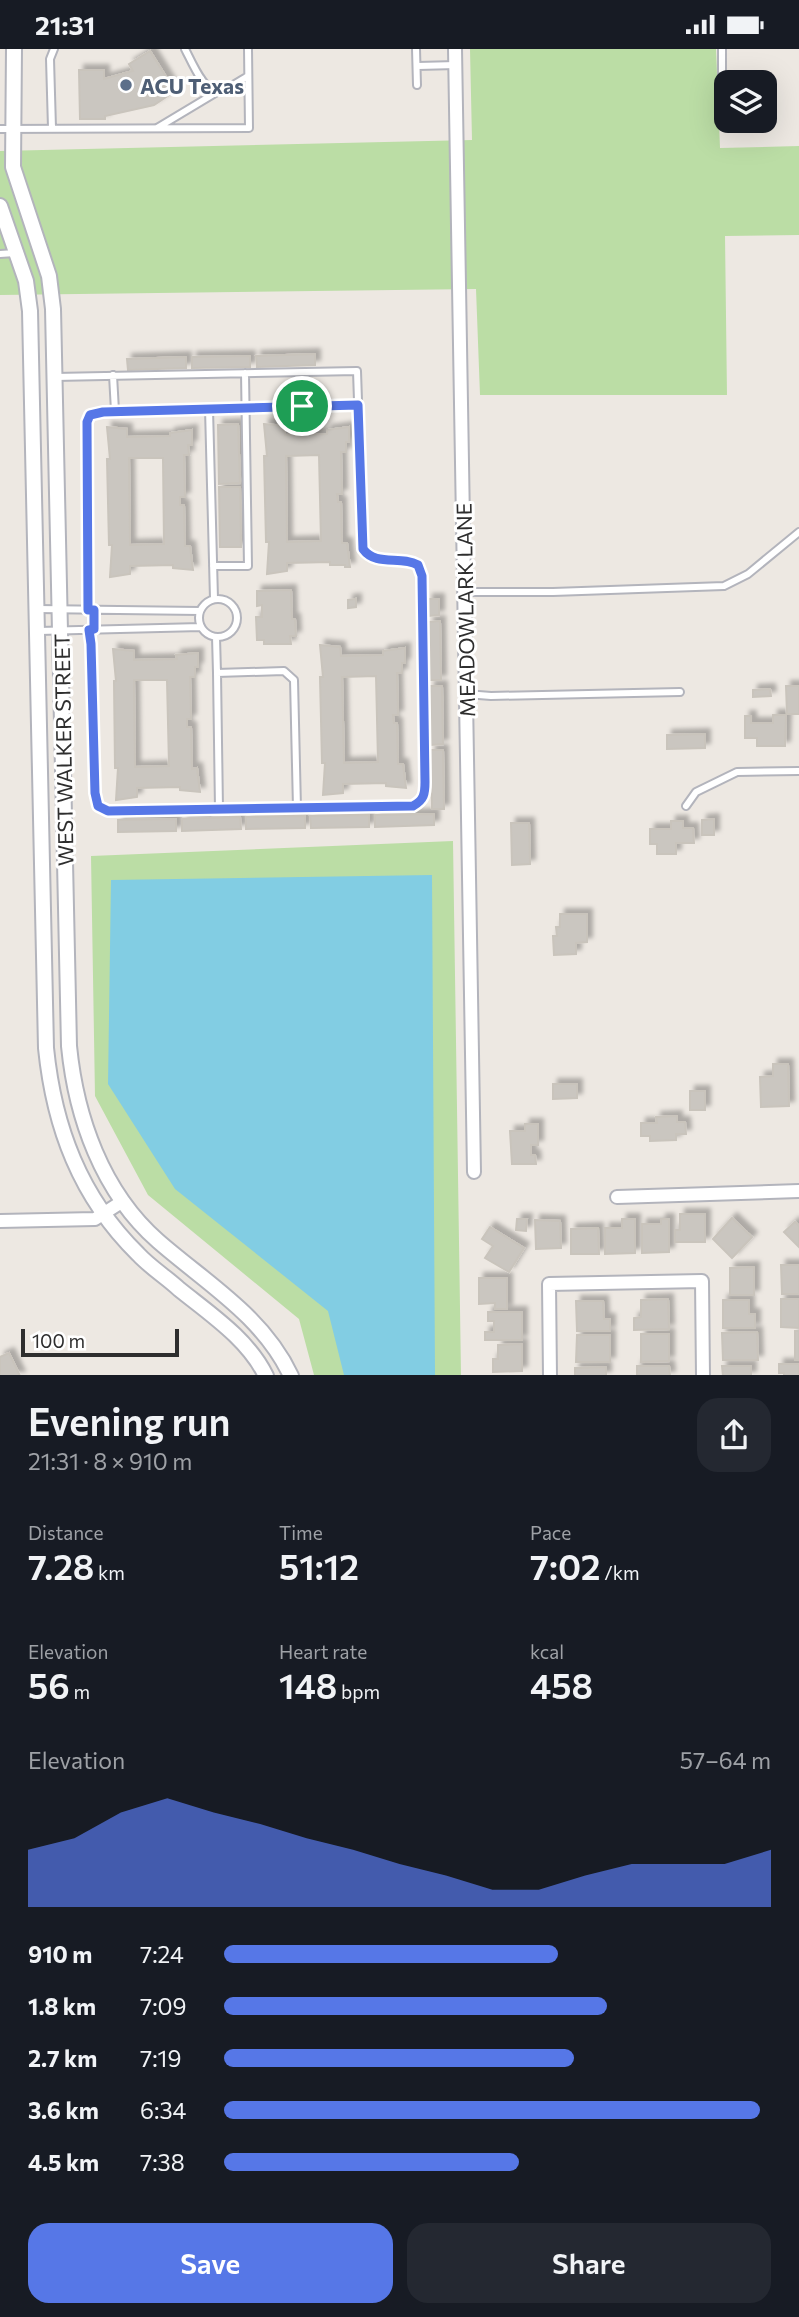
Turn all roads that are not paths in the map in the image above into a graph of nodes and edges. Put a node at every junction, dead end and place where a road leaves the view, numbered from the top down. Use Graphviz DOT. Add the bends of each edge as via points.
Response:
graph roads {
  1 [pos="14,49"];
  2 [pos="54,49"];
  3 [pos="185,49"];
  4 [pos="248,49"];
  5 [pos="416,49"];
  6 [pos="455,49"];
  7 [pos="722,49"];
  8 [pos="456,65"];
  9 [pos="418,66"];
  10 [pos="722,70"];
  11 [pos="248,76"];
  12 [pos="417,85"];
  13 [pos="219,91"];
  14 [pos="52,128"];
  15 [pos="156,128"];
  16 [pos="7,129"];
  17 [pos="0,206"];
  18 [pos="17,253"];
  19 [pos="0,254"];
  20 [pos="245,373"];
  21 [pos="113,376"];
  22 [pos="55,377"];
  23 [pos="358,405"];
  24 [pos="246,408"];
  25 [pos="209,409"];
  26 [pos="115,411"];
  27 [pos="799,533"];
  28 [pos="213,566"];
  29 [pos="465,592"];
  30 [pos="214,599"];
  31 [pos="36,609"];
  32 [pos="60,610"];
  33 [pos="91,610"];
  34 [pos="200,611"];
  35 [pos="201,627"];
  36 [pos="60,630"];
  37 [pos="92,630"];
  38 [pos="37,631"];
  39 [pos="216,637"];
  40 [pos="217,673"];
  41 [pos="681,692"];
  42 [pos="466,694"];
  43 [pos="799,771"];
  44 [pos="685,806"];
  45 [pos="297,808"];
  46 [pos="219,809"];
  47 [pos="474,1172"];
  48 [pos="799,1191"];
  49 [pos="617,1197"];
  50 [pos="123,1201"];
  51 [pos="104,1215"];
  52 [pos="0,1221"];
  53 [pos="266,1375"];
  54 [pos="291,1375"];
  55 [pos="550,1375"];
  56 [pos="703,1375"];
  1 -- 16 [label="street, WEST WALKER STREET"];
  2 -- 14 [label="lane" via="50,59"];
  3 -- 13 [label="lane" via="208,88"];
  4 -- 11 [label="lane"];
  5 -- 9 [label="lane"];
  6 -- 8 [label="street, MEADOWLARK LANE"];
  7 -- 10 [label="lane"];
  8 -- 9 [label="lane"];
  8 -- 29 [label="street, MEADOWLARK LANE"];
  9 -- 12 [label="lane"];
  11 -- 13 [label="lane"];
  11 -- 15 [label="lane" via="249,128"];
  13 -- 15 [label="lane"];
  14 -- 15 [label="lane"];
  14 -- 16 [label="lane"];
  16 -- 22 [label="street, WEST WALKER STREET" via="13,167 49,278"];
  17 -- 18 [label="street, WEST WALKER STREET"];
  18 -- 19 [label="lane"];
  18 -- 31 [label="street, WEST WALKER STREET" via="30,311"];
  20 -- 21 [label="lane"];
  20 -- 23 [label="lane" via="357,371"];
  20 -- 24 [label="lane"];
  21 -- 22 [label="lane"];
  21 -- 26 [label="lane"];
  22 -- 32 [label="street, WEST WALKER STREET"];
  23 -- 24 [label="lane"];
  23 -- 45 [label="lane" via="363,549 376,559 410,560 422,576 425,794 413,806"];
  24 -- 25 [label="lane"];
  24 -- 28 [label="lane" via="248,566"];
  25 -- 26 [label="lane"];
  25 -- 28 [label="lane"];
  26 -- 33 [label="lane" via="90,415 87,422"];
  27 -- 29 [label="lane" via="748,574 724,586"];
  28 -- 30 [label="lane"];
  29 -- 42 [label="street, MEADOWLARK LANE"];
  30 -- 34 [label="lane"];
  30 -- 39 [label="lane" via="231,604 237,614 232,631"];
  31 -- 32 [label="lane"];
  31 -- 38 [label="street, WEST WALKER STREET"];
  32 -- 33 [label="lane"];
  32 -- 36 [label="street, WEST WALKER STREET"];
  33 -- 34 [label="lane"];
  33 -- 37 [label="lane"];
  34 -- 35 [label="lane"];
  35 -- 37 [label="lane"];
  35 -- 39 [label="lane"];
  36 -- 37 [label="lane"];
  36 -- 38 [label="lane"];
  36 -- 50 [label="street, WEST WALKER STREET" via="72,1080 82,1122"];
  37 -- 46 [label="lane" via="98,806 108,811"];
  38 -- 51 [label="street, WEST WALKER STREET" via="49,1084 60,1129"];
  39 -- 40 [label="lane"];
  40 -- 45 [label="lane" via="284,671 294,680"];
  40 -- 46 [label="lane"];
  41 -- 42 [label="lane"];
  42 -- 47 [label="street, MEADOWLARK LANE"];
  43 -- 44 [label="lane" via="737,772 695,792"];
  45 -- 46 [label="lane"];
  48 -- 49 [label="street"];
  50 -- 51 [label="street"];
  50 -- 54 [label="street, WEST WALKER STREET" via="155,1238 248,1314 281,1354"];
  51 -- 52 [label="street"];
  51 -- 53 [label="street, WEST WALKER STREET" via="138,1255 231,1331"];
  55 -- 56 [label="street" via="549,1284 702,1281"];
}
